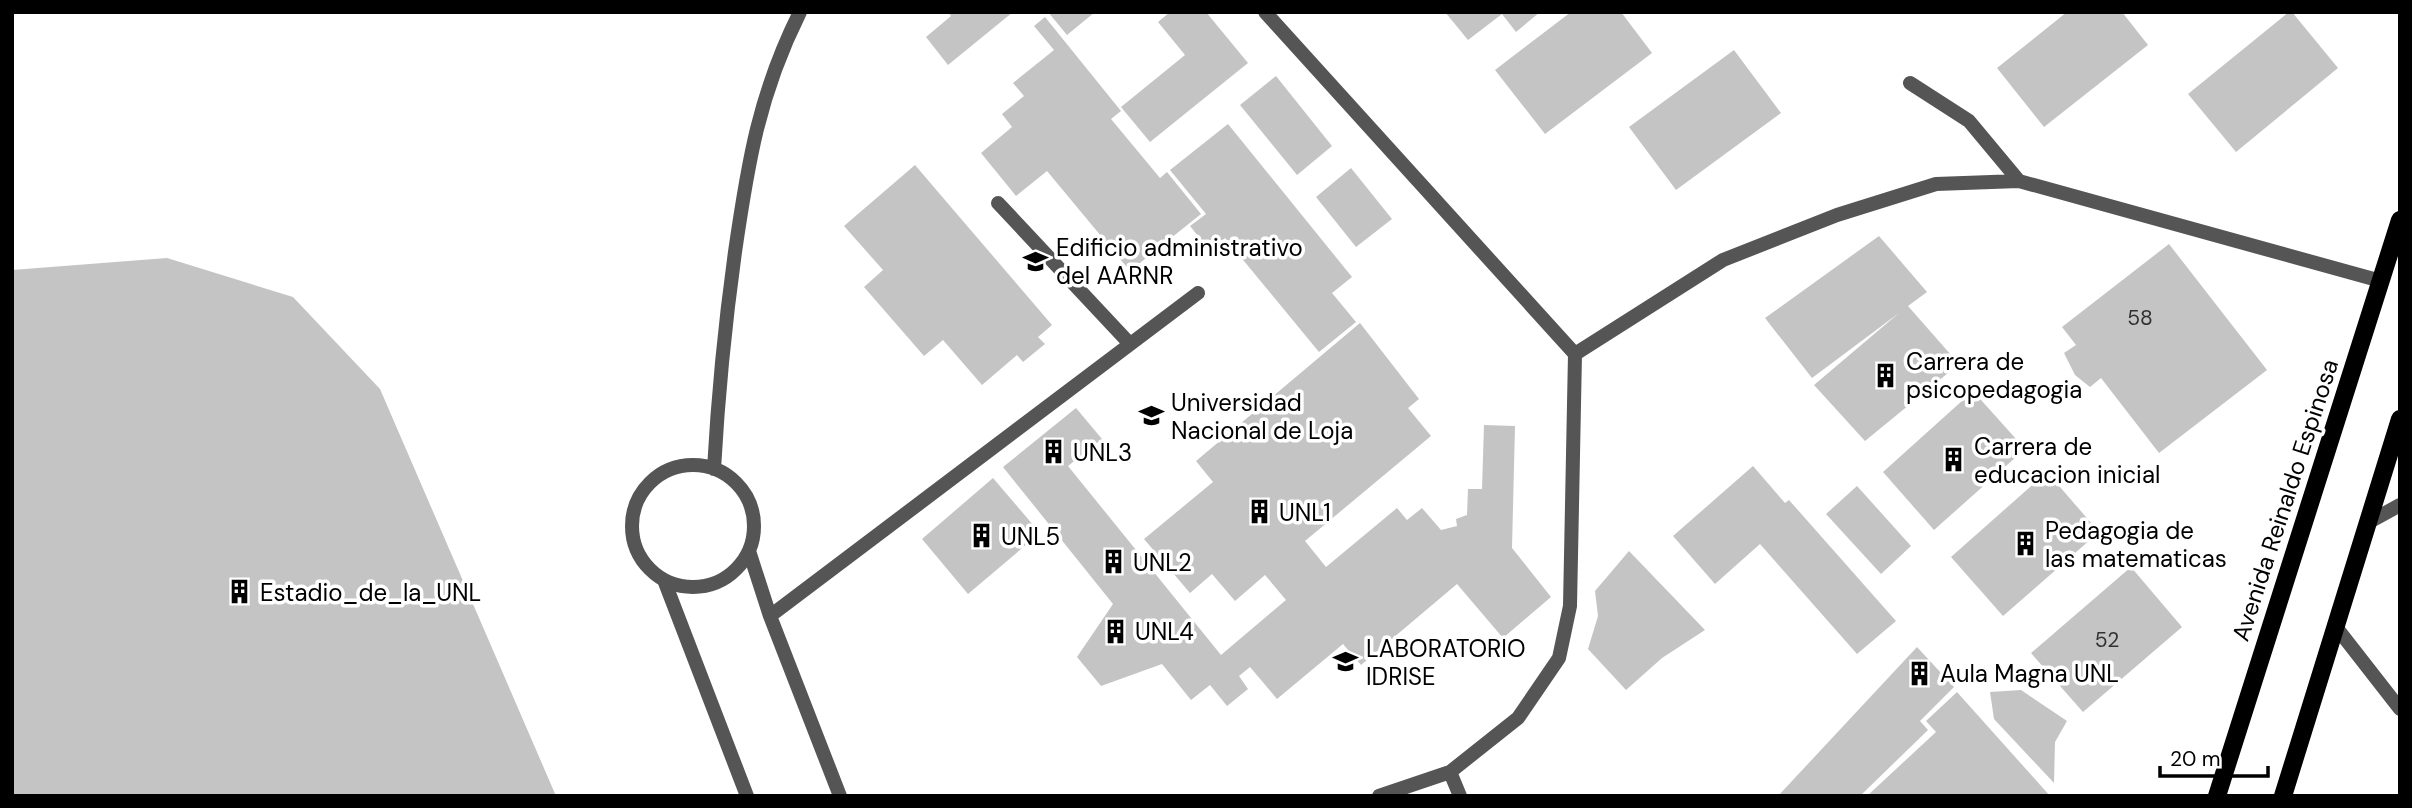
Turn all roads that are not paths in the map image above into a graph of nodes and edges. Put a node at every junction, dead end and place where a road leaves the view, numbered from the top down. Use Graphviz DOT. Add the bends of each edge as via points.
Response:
graph roads {
  1 [pos="800,12"];
  2 [pos="1265,12"];
  3 [pos="1910,83"];
  4 [pos="2019,181"];
  5 [pos="998,204"];
  6 [pos="2400,220"];
  7 [pos="2381,281"];
  8 [pos="1198,293"];
  9 [pos="1130,344"];
  10 [pos="1575,354"];
  11 [pos="2400,419"];
  12 [pos="714,468"];
  13 [pos="2400,505"];
  14 [pos="2368,522"];
  15 [pos="749,551"];
  16 [pos="664,580"];
  17 [pos="770,616"];
  18 [pos="2336,626"];
  19 [pos="2400,709"];
  20 [pos="1450,772"];
  21 [pos="747,796"];
  22 [pos="840,796"];
  23 [pos="1379,796"];
  24 [pos="1460,796"];
  25 [pos="2217,796"];
  26 [pos="2283,796"];
  1 -- 12 [label="street" via="777,58 750,150 720,363"];
  2 -- 10 [label="street"];
  3 -- 4 [label="street" via="1969,121"];
  4 -- 7 [label="street"];
  4 -- 10 [label="street" via="1936,184 1837,215 1723,260"];
  5 -- 9 [label="street"];
  6 -- 7 [label="main road, Avenida Reinaldo Espinosa"];
  7 -- 25 [label="main road, Avenida Reinaldo Espinosa"];
  8 -- 9 [label="street"];
  9 -- 17 [label="street"];
  10 -- 20 [label="street" via="1570,606 1559,658 1518,718"];
  11 -- 14 [label="main road"];
  12 -- 15 [label="street" via="731,478 749,502 754,532"];
  12 -- 16 [label="street" via="673,468 655,478 633,512 631,531 637,551 648,568"];
  13 -- 14 [label="street"];
  14 -- 18 [label="main road"];
  15 -- 16 [label="street" via="734,571 713,584 680,586"];
  15 -- 17 [label="street"];
  16 -- 21 [label="street"];
  17 -- 22 [label="street"];
  18 -- 19 [label="street"];
  18 -- 26 [label="main road"];
  20 -- 23 [label="street"];
  20 -- 24 [label="street"];
}
